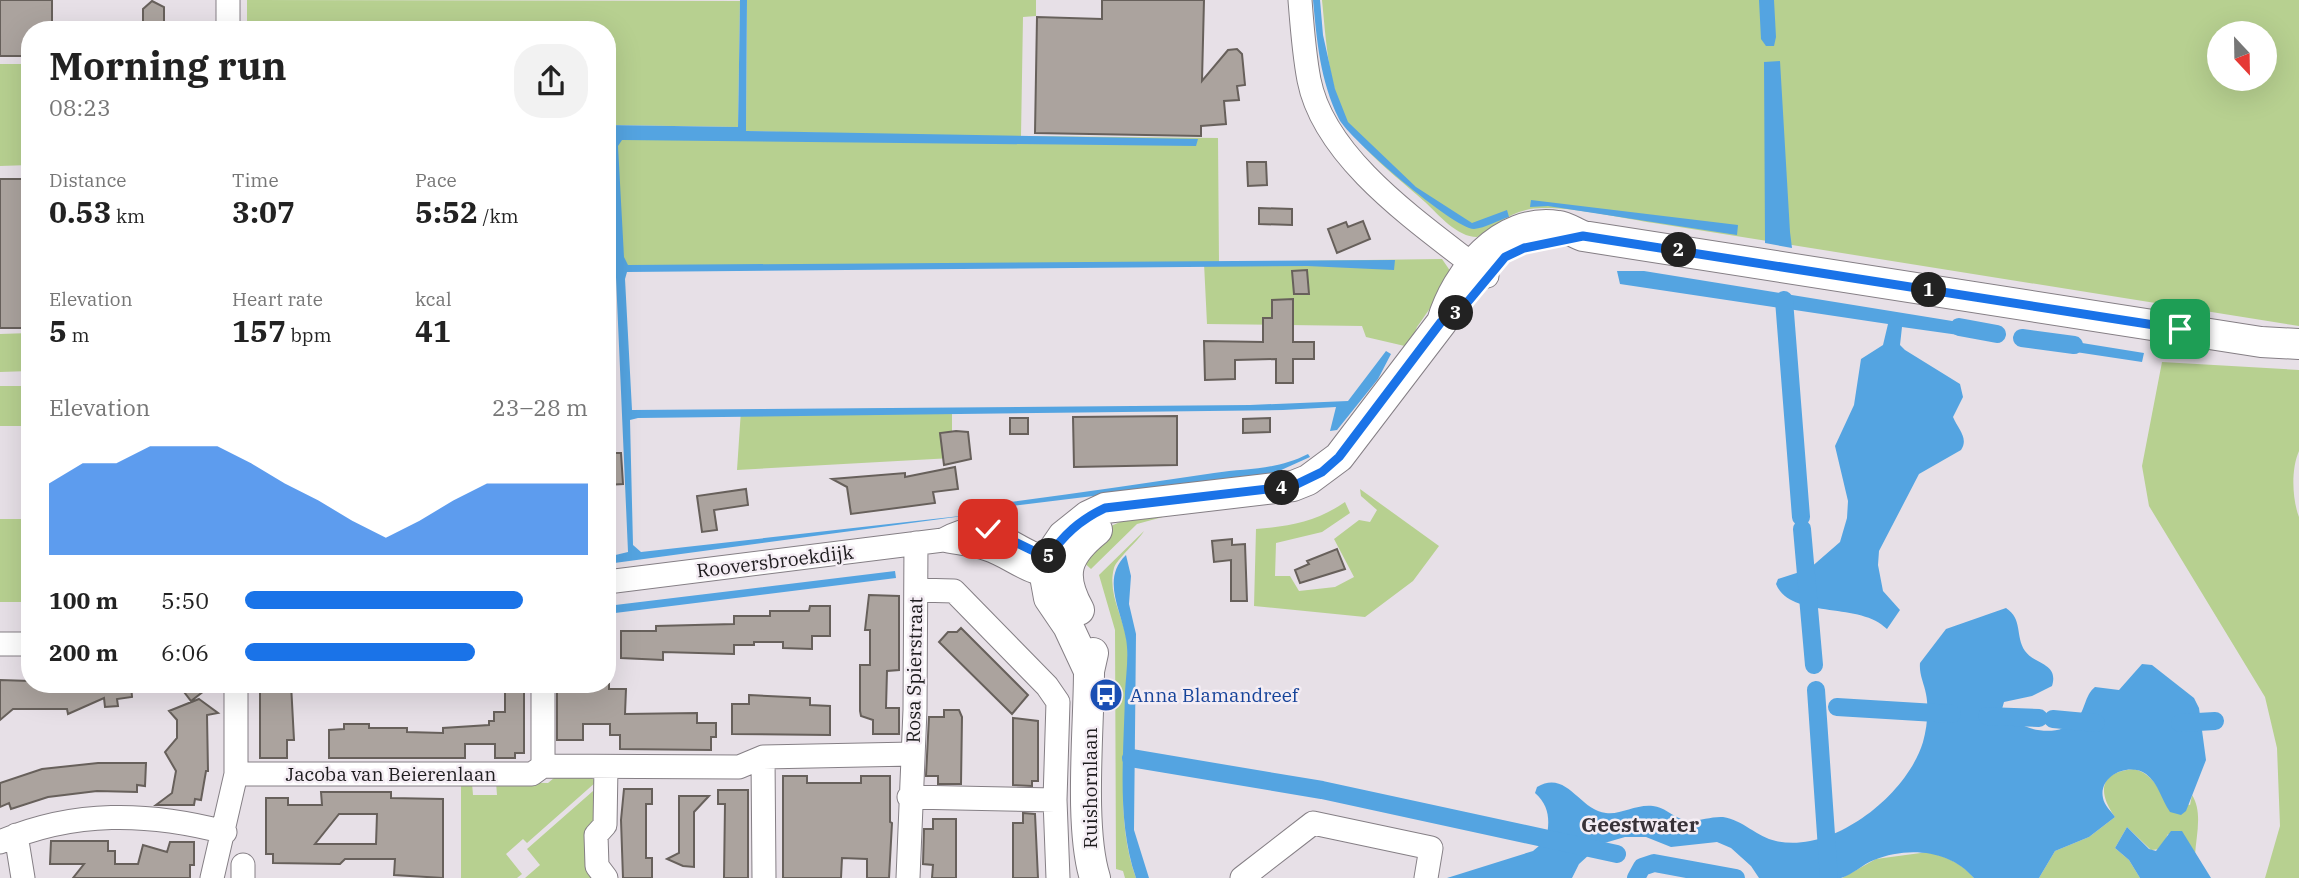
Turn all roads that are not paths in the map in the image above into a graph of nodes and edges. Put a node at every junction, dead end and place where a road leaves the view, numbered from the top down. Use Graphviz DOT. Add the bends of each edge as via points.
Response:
graph roads {
  1 [pos="228,0"];
  2 [pos="1300,0"];
  3 [pos="228,21"];
  4 [pos="1480,270"];
  5 [pos="2299,344"];
  6 [pos="916,543"];
  7 [pos="1053,570"];
  8 [pos="616,581"];
  9 [pos="916,590"];
  10 [pos="0,644"];
  11 [pos="21,644"];
  12 [pos="236,693"];
  13 [pos="543,693"];
  14 [pos="913,754"];
  15 [pos="764,757"];
  16 [pos="543,766"];
  17 [pos="606,767"];
  18 [pos="236,774"];
  19 [pos="909,797"];
  20 [pos="1055,800"];
  21 [pos="225,832"];
  22 [pos="8,839"];
  23 [pos="1091,873"];
  24 [pos="23,878"];
  25 [pos="212,878"];
  26 [pos="607,878"];
  27 [pos="764,878"];
  28 [pos="908,878"];
  29 [pos="1058,878"];
  30 [pos="1242,878"];
  31 [pos="1426,878"];
  1 -- 3 [label="street"];
  2 -- 4 [label="street" via="1309,82 1340,145 1385,194"];
  4 -- 5 [label="main road" via="1515,251 1583,236 2261,342"];
  4 -- 7 [label="main road" via="1448,300 1441,322 1339,457 1308,480 1293,486 1125,508"];
  6 -- 7 [label="street, Rooversbroekdijk" via="988,529"];
  6 -- 8 [label="street, Rooversbroekdijk"];
  6 -- 9 [label="street, Rosa Spierstraat"];
  7 -- 23 [label="main road, Ruishornlaan" via="1068,589 1093,654 1089,671"];
  9 -- 14 [label="street, Rosa Spierstraat"];
  9 -- 20 [label="street" via="954,591 1058,702"];
  10 -- 11 [label="street"];
  12 -- 18 [label="street"];
  13 -- 16 [label="street"];
  14 -- 15 [label="street, Jacoba van Beierenlaan"];
  14 -- 19 [label="street, Rosa Spierstraat"];
  15 -- 17 [label="street, Jacoba van Beierenlaan" via="739,768"];
  15 -- 27 [label="street"];
  16 -- 17 [label="street, Jacoba van Beierenlaan"];
  16 -- 18 [label="street, Jacoba van Beierenlaan" via="532,774 505,775"];
  17 -- 26 [label="street" via="605,825 596,835 597,866"];
  18 -- 21 [label="street"];
  19 -- 20 [label="street"];
  19 -- 28 [label="street, Rosa Spierstraat"];
  20 -- 29 [label="street"];
  21 -- 22 [label="street" via="149,817 58,823"];
  21 -- 25 [label="street"];
  22 -- 24 [label="street"];
  30 -- 31 [label="street" via="1312,823 1432,848"];
}
